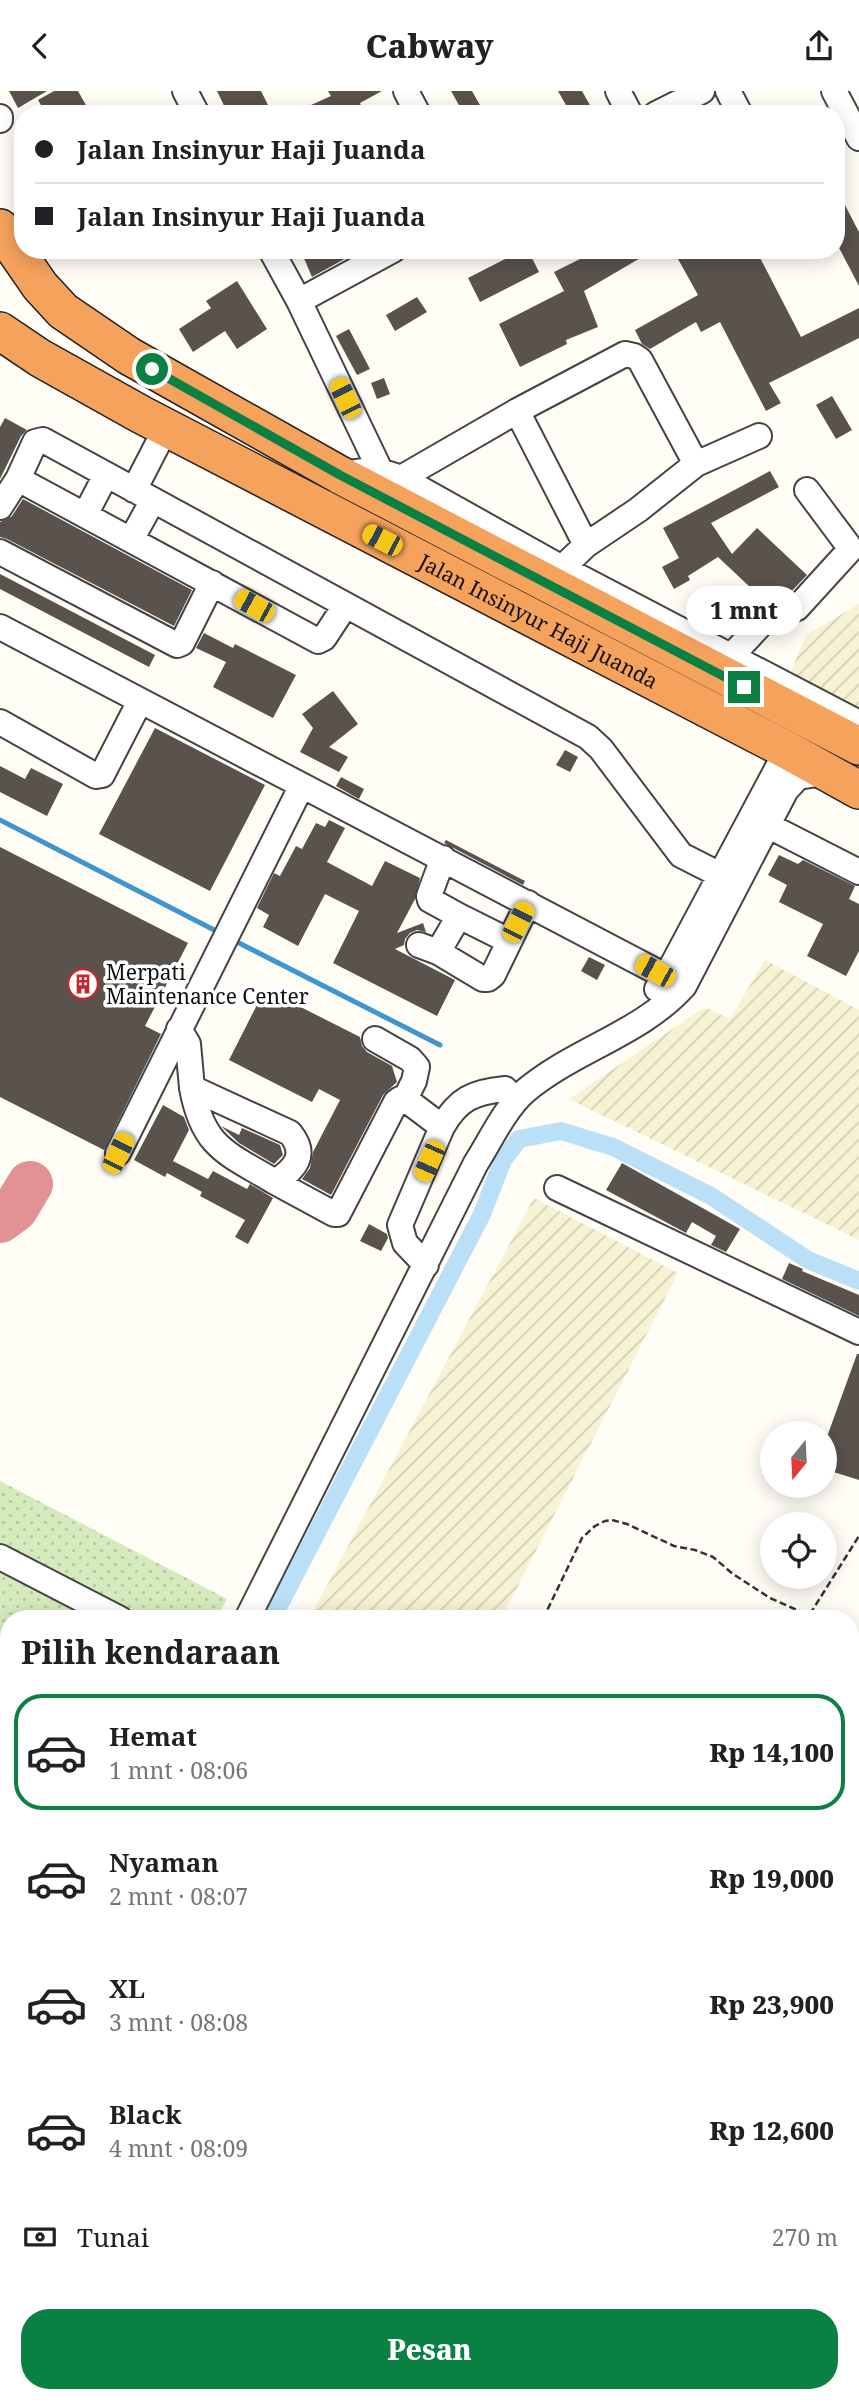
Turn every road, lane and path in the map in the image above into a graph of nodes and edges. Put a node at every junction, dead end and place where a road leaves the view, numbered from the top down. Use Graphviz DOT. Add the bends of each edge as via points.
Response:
graph roads {
  1 [pos="702,91"];
  2 [pos="674,105"];
  3 [pos="845,112"];
  4 [pos="859,138"];
  5 [pos="0,228"];
  6 [pos="14,248"];
  7 [pos="21,259"];
  8 [pos="276,259"];
  9 [pos="376,259"];
  10 [pos="299,301"];
  11 [pos="0,331"];
  12 [pos="517,411"];
  13 [pos="166,428"];
  14 [pos="759,436"];
  15 [pos="696,464"];
  16 [pos="391,474"];
  17 [pos="106,475"];
  18 [pos="340,475"];
  19 [pos="18,479"];
  20 [pos="807,490"];
  21 [pos="143,495"];
  22 [pos="0,507"];
  23 [pos="85,515"];
  24 [pos="423,519"];
  25 [pos="131,540"];
  26 [pos="586,545"];
  27 [pos="0,552"];
  28 [pos="405,552"];
  29 [pos="562,568"];
  30 [pos="212,583"];
  31 [pos="345,606"];
  32 [pos="1,630"];
  33 [pos="724,664"];
  34 [pos="140,701"];
  35 [pos="0,722"];
  36 [pos="859,723"];
  37 [pos="859,745"];
  38 [pos="787,750"];
  39 [pos="824,773"];
  40 [pos="301,787"];
  41 [pos="859,790"];
  42 [pos="766,825"];
  43 [pos="443,858"];
  44 [pos="859,872"];
  45 [pos="723,876"];
  46 [pos="528,903"];
  47 [pos="459,916"];
  48 [pos="509,941"];
  49 [pos="668,978"];
  50 [pos="179,1029"];
  51 [pos="375,1039"];
  52 [pos="192,1088"];
  53 [pos="505,1089"];
  54 [pos="405,1099"];
  55 [pos="442,1127"];
  56 [pos="118,1153"];
  57 [pos="476,1163"];
  58 [pos="275,1182"];
  59 [pos="557,1188"];
  60 [pos="426,1265"];
  61 [pos="859,1332"];
  62 [pos="859,1536"];
  63 [pos="0,1557"];
  64 [pos="82,1610"];
  65 [pos="252,1610"];
  66 [pos="547,1610"];
  67 [pos="800,1610"];
  68 [pos="813,1610"];
  1 -- 2 [label="street"];
  3 -- 4 [label="street"];
  5 -- 6 [label="highway, Jalan Insinyur Haji Juanda"];
  7 -- 18 [label="highway, Jalan Insinyur Haji Juanda" via="63,311 85,328"];
  8 -- 10 [label="street"];
  9 -- 10 [label="street"];
  10 -- 16 [label="street"];
  11 -- 13 [label="highway, Jalan Insinyur Haji Juanda"];
  12 -- 15 [label="street" via="630,354 640,360"];
  12 -- 16 [label="street"];
  12 -- 26 [label="street"];
  13 -- 21 [label="street"];
  13 -- 28 [label="highway, Jalan Insinyur Haji Juanda"];
  14 -- 15 [label="street"];
  15 -- 26 [label="street"];
  16 -- 18 [label="street" via="366,470"];
  16 -- 29 [label="street, Jalan Insinyur Haji Juanda"];
  17 -- 19 [label="street" via="38,440"];
  17 -- 21 [label="street"];
  17 -- 23 [label="street"];
  18 -- 24 [label="highway, Jalan Insinyur Haji Juanda"];
  19 -- 22 [label="street"];
  19 -- 23 [label="street"];
  20 -- 33 [label="street" via="849,551 797,608 763,622"];
  21 -- 25 [label="street"];
  21 -- 31 [label="street"];
  23 -- 25 [label="street"];
  24 -- 28 [label="highway"];
  24 -- 33 [label="highway, Jalan Insinyur Haji Juanda"];
  25 -- 30 [label="street"];
  26 -- 29 [label="street"];
  27 -- 30 [label="street" via="177,645"];
  28 -- 38 [label="highway, Jalan Insinyur Haji Juanda"];
  29 -- 33 [label="street, Jalan Insinyur Haji Juanda"];
  30 -- 31 [label="street" via="318,641"];
  31 -- 45 [label="street" via="588,737 681,855"];
  32 -- 34 [label="street"];
  33 -- 36 [label="street, Jalan Insinyur Haji Juanda"];
  33 -- 37 [label="highway, Jalan Insinyur Haji Juanda"];
  34 -- 35 [label="street" via="102,775 96,776"];
  34 -- 40 [label="street"];
  38 -- 39 [label="highway, Jalan Insinyur Haji Juanda"];
  38 -- 45 [label="street"];
  39 -- 41 [label="highway, Jalan Insinyur Haji Juanda"];
  39 -- 42 [label="street" via="792,782"];
  40 -- 43 [label="street"];
  40 -- 50 [label="street"];
  42 -- 44 [label="street"];
  42 -- 45 [label="street"];
  43 -- 46 [label="street"];
  43 -- 47 [label="street" via="430,900"];
  45 -- 49 [label="street"];
  46 -- 48 [label="street"];
  46 -- 49 [label="street"];
  47 -- 48 [label="street"];
  47 -- 48 [label="street" via="429,949 483,979 493,975"];
  49 -- 53 [label="street" via="645,1000 569,1043"];
  49 -- 57 [label="street" via="672,999 523,1093"];
  50 -- 52 [label="street" via="188,1044"];
  50 -- 56 [label="street"];
  51 -- 54 [label="street" via="417,1067"];
  52 -- 58 [label="street" via="196,1111 213,1142"];
  52 -- 58 [label="street" via="290,1133 299,1143 289,1173"];
  53 -- 55 [label="street" via="471,1097 450,1113"];
  53 -- 57 [label="street"];
  54 -- 55 [label="street"];
  54 -- 58 [label="street" via="397,1102 338,1214"];
  55 -- 60 [label="street" via="400,1225 405,1243"];
  57 -- 60 [label="street"];
  59 -- 61 [label="street"];
  60 -- 65 [label="street"];
  62 -- 68 [label="path"];
  63 -- 64 [label="street"];
  66 -- 67 [label="path" via="582,1538 595,1525 612,1520 713,1557 770,1598"];
}
